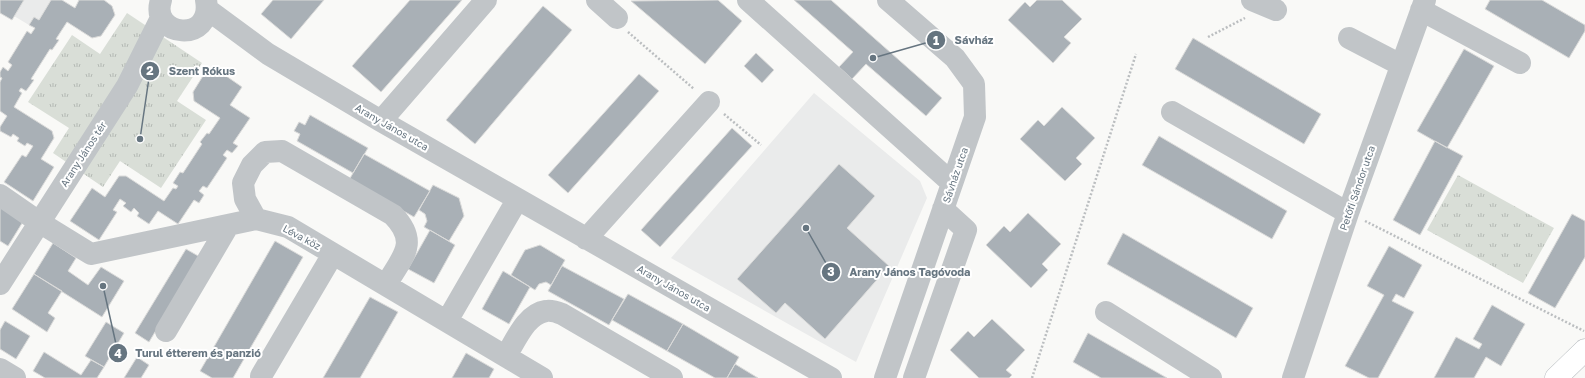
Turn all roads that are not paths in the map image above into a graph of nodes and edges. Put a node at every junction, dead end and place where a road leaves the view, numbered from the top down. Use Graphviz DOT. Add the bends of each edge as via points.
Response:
graph roads {
  1 [pos="486,0"];
  2 [pos="597,0"];
  3 [pos="748,0"];
  4 [pos="888,0"];
  5 [pos="1254,1"];
  6 [pos="206,4"];
  7 [pos="1423,5"];
  8 [pos="158,6"];
  9 [pos="1276,10"];
  10 [pos="618,18"];
  11 [pos="186,30"];
  12 [pos="1350,38"];
  13 [pos="268,54"];
  14 [pos="1520,63"];
  15 [pos="1401,65"];
  16 [pos="127,86"];
  17 [pos="709,102"];
  18 [pos="1172,112"];
  19 [pos="380,121"];
  20 [pos="952,182"];
  21 [pos="0,195"];
  22 [pos="517,200"];
  23 [pos="943,209"];
  24 [pos="1348,213"];
  25 [pos="256,219"];
  26 [pos="39,222"];
  27 [pos="228,226"];
  28 [pos="586,239"];
  29 [pos="333,254"];
  30 [pos="0,284"];
  31 [pos="386,285"];
  32 [pos="1106,312"];
  33 [pos="447,321"];
  34 [pos="166,331"];
  35 [pos="1585,350"];
  36 [pos="506,356"];
  37 [pos="0,369"];
  38 [pos="261,376"];
  39 [pos="537,377"];
  40 [pos="15,378"];
  41 [pos="672,378"];
  42 [pos="831,378"];
  43 [pos="885,378"];
  44 [pos="914,378"];
  45 [pos="1211,378"];
  46 [pos="1293,378"];
  47 [pos="1556,378"];
  1 -- 19 [label="street"];
  2 -- 10 [label="street"];
  3 -- 20 [label="street"];
  4 -- 20 [label="street, Sávház utca" via="955,58 974,84 976,117"];
  5 -- 9 [label="street"];
  6 -- 11 [label="street, Arany János tér" via="203,21"];
  6 -- 13 [label="street, Arany János utca"];
  7 -- 14 [label="street"];
  7 -- 15 [label="street, Petőfi Sándor utca"];
  8 -- 11 [label="street" via="166,24"];
  8 -- 16 [label="street, Arany János tér"];
  11 -- 13 [label="street, Arany János utca" via="231,39"];
  11 -- 16 [label="street, Arany János tér"];
  12 -- 15 [label="street"];
  13 -- 19 [label="street, Arany János utca"];
  15 -- 24 [label="street, Petőfi Sándor utca"];
  16 -- 26 [label="street, Arany János tér"];
  17 -- 28 [label="street"];
  18 -- 24 [label="street"];
  19 -- 22 [label="street, Arany János utca"];
  20 -- 23 [label="street, Sávház utca"];
  21 -- 26 [label="street, Léva köz"];
  22 -- 28 [label="street, Arany János utca"];
  22 -- 33 [label="street"];
  23 -- 43 [label="street, Sávház utca"];
  23 -- 44 [label="street" via="966,230"];
  24 -- 46 [label="street, Petőfi Sándor utca"];
  25 -- 27 [label="street, Léva köz"];
  25 -- 29 [label="street, Léva köz" via="288,227"];
  25 -- 31 [label="street" via="245,199 243,182 252,165 265,152 282,151 393,215 402,224 408,236 407,247"];
  26 -- 27 [label="street, Léva köz" via="91,254"];
  26 -- 30 [label="street, Arany János tér"];
  27 -- 34 [label="street"];
  28 -- 42 [label="street, Arany János utca"];
  29 -- 31 [label="street, Léva köz"];
  29 -- 38 [label="street"];
  31 -- 33 [label="street, Léva köz"];
  32 -- 45 [label="street"];
  33 -- 36 [label="street, Léva köz"];
  35 -- 47 [label="main road"];
  36 -- 39 [label="street, Léva köz"];
  36 -- 41 [label="street" via="528,320 536,313 548,310 562,314"];
  37 -- 40 [label="street"];
}
